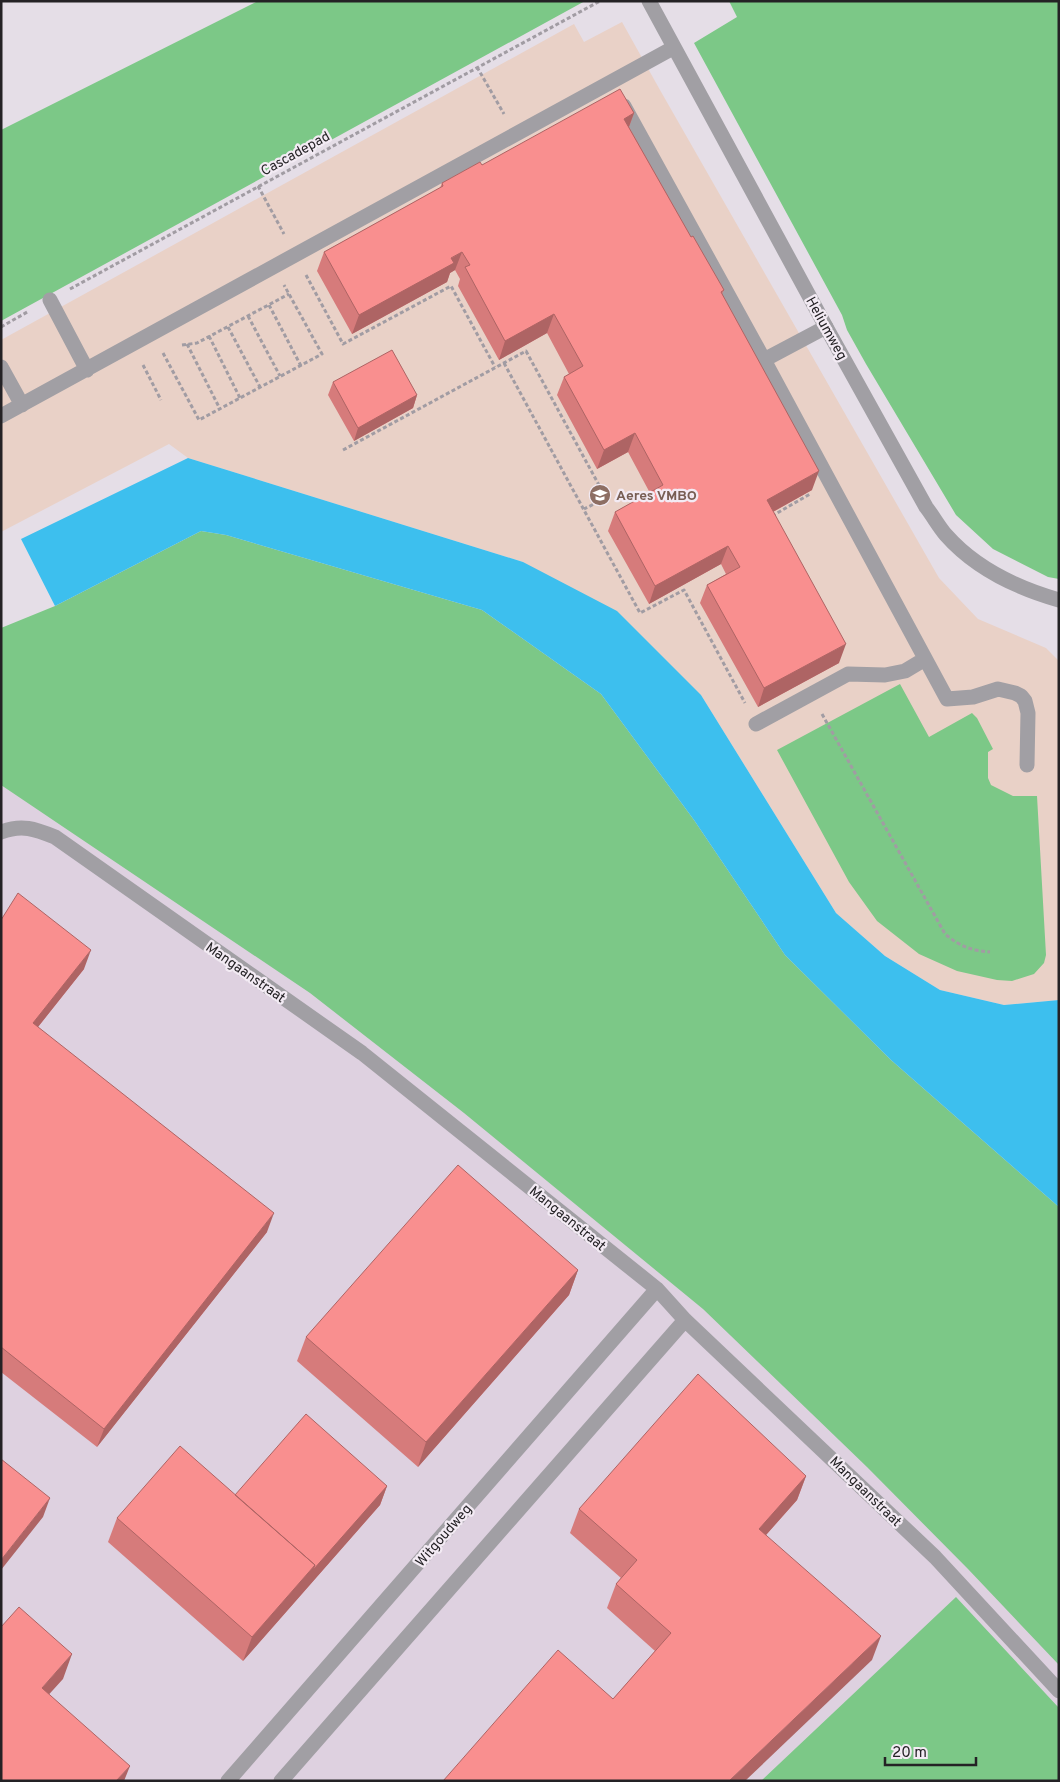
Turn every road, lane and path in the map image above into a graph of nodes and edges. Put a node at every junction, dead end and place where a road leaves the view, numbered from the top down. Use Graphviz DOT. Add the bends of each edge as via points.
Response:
graph roads {
  1 [pos="600,1"];
  2 [pos="649,1"];
  3 [pos="673,48"];
  4 [pos="478,67"];
  5 [pos="624,106"];
  6 [pos="516,134"];
  7 [pos="258,186"];
  8 [pos="295,255"];
  9 [pos="274,266"];
  10 [pos="289,294"];
  11 [pos="50,300"];
  12 [pos="269,305"];
  13 [pos="248,316"];
  14 [pos="1,327"];
  15 [pos="228,327"];
  16 [pos="826,327"];
  17 [pos="209,336"];
  18 [pos="187,344"];
  19 [pos="174,346"];
  20 [pos="168,349"];
  21 [pos="163,352"];
  22 [pos="156,356"];
  23 [pos="149,360"];
  24 [pos="764,360"];
  25 [pos="504,362"];
  26 [pos="300,366"];
  27 [pos="1,367"];
  28 [pos="495,368"];
  29 [pos="87,370"];
  30 [pos="280,376"];
  31 [pos="260,387"];
  32 [pos="240,398"];
  33 [pos="161,400"];
  34 [pos="22,405"];
  35 [pos="220,409"];
  36 [pos="1,416"];
  37 [pos="343,450"];
  38 [pos="830,482"];
  39 [pos="584,509"];
  40 [pos="766,519"];
  41 [pos="1059,600"];
  42 [pos="925,658"];
  43 [pos="811,694"];
  44 [pos="756,724"];
  45 [pos="1027,765"];
  46 [pos="7,830"];
  47 [pos="990,952"];
  48 [pos="658,1290"];
  49 [pos="685,1320"];
  50 [pos="1059,1691"];
  51 [pos="228,1781"];
  52 [pos="281,1781"];
  1 -- 4 [label="path, Cascadepad"];
  2 -- 3 [label="street, Heliumweg"];
  3 -- 6 [label="street"];
  3 -- 16 [label="street, Heliumweg"];
  4 -- 6 [label="path"];
  4 -- 7 [label="path, Cascadepad"];
  5 -- 24 [label="street"];
  6 -- 8 [label="street"];
  7 -- 8 [label="path"];
  7 -- 11 [label="path, Cascadepad"];
  8 -- 9 [label="street"];
  8 -- 28 [label="path" via="343,344 450,286"];
  9 -- 10 [label="path"];
  9 -- 29 [label="street"];
  10 -- 12 [label="path"];
  10 -- 26 [label="path" via="322,354"];
  11 -- 14 [label="path, Cascadepad"];
  11 -- 29 [label="street"];
  12 -- 13 [label="path"];
  12 -- 26 [label="path"];
  13 -- 15 [label="path"];
  13 -- 30 [label="path"];
  15 -- 17 [label="path"];
  15 -- 31 [label="path"];
  16 -- 24 [label="street"];
  16 -- 41 [label="street, Heliumweg" via="926,507 945,535 967,556 995,574 1019,587"];
  17 -- 18 [label="path"];
  17 -- 32 [label="path"];
  18 -- 19 [label="path"];
  18 -- 35 [label="path"];
  20 -- 21 [label="path"];
  21 -- 22 [label="path"];
  21 -- 35 [label="path" via="199,420"];
  23 -- 33 [label="path" via="142,364"];
  24 -- 38 [label="street"];
  25 -- 28 [label="path"];
  25 -- 39 [label="path"];
  25 -- 39 [label="path" via="526,351 606,498"];
  26 -- 30 [label="path"];
  27 -- 34 [label="street"];
  28 -- 37 [label="path"];
  29 -- 34 [label="street"];
  30 -- 31 [label="path"];
  31 -- 32 [label="path"];
  32 -- 35 [label="path"];
  34 -- 36 [label="street"];
  38 -- 40 [label="path"];
  38 -- 42 [label="street"];
  39 -- 44 [label="path" via="640,613 684,590"];
  42 -- 43 [label="street" via="905,671 885,675 848,674"];
  42 -- 45 [label="street" via="947,699 973,697 998,689 1015,693 1025,701 1028,713"];
  43 -- 44 [label="street"];
  43 -- 47 [label="path" via="945,934 958,944"];
  46 -- 48 [label="street, Mangaanstraat" via="35,828 55,837 362,1053"];
  48 -- 49 [label="street, Mangaanstraat"];
  48 -- 51 [label="street, Witgoudweg"];
  49 -- 50 [label="street, Mangaanstraat" via="935,1557"];
  49 -- 52 [label="street"];
}
